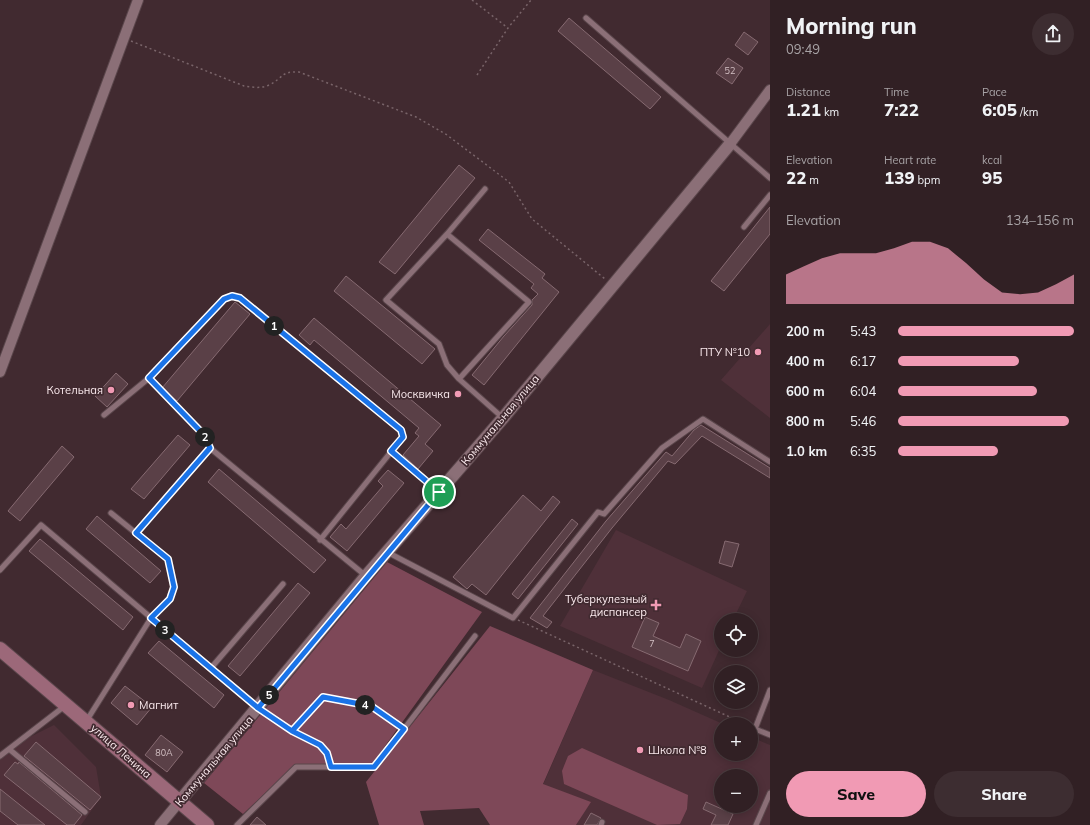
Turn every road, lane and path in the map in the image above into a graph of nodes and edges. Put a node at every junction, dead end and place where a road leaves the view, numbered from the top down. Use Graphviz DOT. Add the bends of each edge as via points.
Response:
graph roads {
  1 [pos="138,0"];
  2 [pos="472,0"];
  3 [pos="532,0"];
  4 [pos="586,18"];
  5 [pos="508,28"];
  6 [pos="124,39"];
  7 [pos="477,75"];
  8 [pos="770,90"];
  9 [pos="730,144"];
  10 [pos="770,178"];
  11 [pos="485,189"];
  12 [pos="770,195"];
  13 [pos="744,227"];
  14 [pos="448,234"];
  15 [pos="612,286"];
  16 [pos="0,372"];
  17 [pos="149,378"];
  18 [pos="459,379"];
  19 [pos="104,415"];
  20 [pos="503,418"];
  21 [pos="210,448"];
  22 [pos="391,451"];
  23 [pos="770,462"];
  24 [pos="439,492"];
  25 [pos="112,513"];
  26 [pos="136,533"];
  27 [pos="320,540"];
  28 [pos="387,552"];
  29 [pos="0,570"];
  30 [pos="366,576"];
  31 [pos="283,584"];
  32 [pos="151,618"];
  33 [pos="513,618"];
  34 [pos="475,636"];
  35 [pos="0,649"];
  36 [pos="212,668"];
  37 [pos="770,690"];
  38 [pos="67,704"];
  39 [pos="258,708"];
  40 [pos="730,717"];
  41 [pos="86,721"];
  42 [pos="404,729"];
  43 [pos="292,731"];
  44 [pos="770,734"];
  45 [pos="9,749"];
  46 [pos="0,756"];
  47 [pos="331,767"];
  48 [pos="770,792"];
  49 [pos="180,802"];
  50 [pos="85,812"];
  51 [pos="160,825"];
  52 [pos="207,825"];
  53 [pos="237,825"];
  54 [pos="756,825"];
  1 -- 6 [label="street"];
  2 -- 5 [label="path"];
  3 -- 5 [label="path"];
  4 -- 9 [label="lane"];
  5 -- 7 [label="path"];
  6 -- 15 [label="path" via="244,86 268,86 287,72 299,72 416,117 447,135 509,182 532,218"];
  6 -- 16 [label="street"];
  8 -- 9 [label="street"];
  9 -- 10 [label="lane"];
  9 -- 15 [label="street, Коммунальная улица"];
  11 -- 14 [label="lane"];
  12 -- 13 [label="lane"];
  14 -- 18 [label="lane" via="386,300 439,344 447,365"];
  14 -- 18 [label="lane" via="530,302"];
  15 -- 20 [label="street, Коммунальная улица"];
  17 -- 19 [label="lane"];
  17 -- 21 [label="path" via="204,435"];
  17 -- 22 [label="lane" via="224,299 232,296 240,298 401,430 403,437"];
  18 -- 20 [label="lane"];
  20 -- 24 [label="street, Коммунальная улица"];
  21 -- 26 [label="lane"];
  21 -- 27 [label="lane"];
  22 -- 24 [label="lane"];
  22 -- 27 [label="lane"];
  23 -- 33 [label="lane" via="703,419 662,448 604,514 598,512"];
  24 -- 28 [label="street, Коммунальная улица"];
  25 -- 26 [label="lane"];
  26 -- 32 [label="lane" via="168,559 174,587 170,599"];
  27 -- 30 [label="lane"];
  28 -- 30 [label="street, Коммунальная улица"];
  28 -- 33 [label="lane"];
  29 -- 32 [label="lane" via="41,525"];
  30 -- 39 [label="street, Коммунальная улица"];
  31 -- 36 [label="lane"];
  32 -- 36 [label="lane"];
  32 -- 41 [label="lane"];
  33 -- 40 [label="path"];
  34 -- 42 [label="lane"];
  35 -- 38 [label="main road, улица Ленина"];
  36 -- 39 [label="lane"];
  37 -- 44 [label="lane" via="755,729"];
  38 -- 41 [label="main road, улица Ленина"];
  38 -- 45 [label="lane"];
  39 -- 43 [label="path"];
  39 -- 49 [label="street, Коммунальная улица"];
  41 -- 49 [label="main road, улица Ленина"];
  42 -- 43 [label="path" via="371,706 323,697"];
  42 -- 47 [label="lane" via="374,767"];
  43 -- 47 [label="path" via="320,745 327,753"];
  45 -- 46 [label="lane"];
  45 -- 50 [label="lane"];
  47 -- 53 [label="lane" via="296,767"];
  48 -- 54 [label="lane"];
  49 -- 51 [label="street, Коммунальная улица"];
  49 -- 52 [label="main road, улица Ленина"];
}
